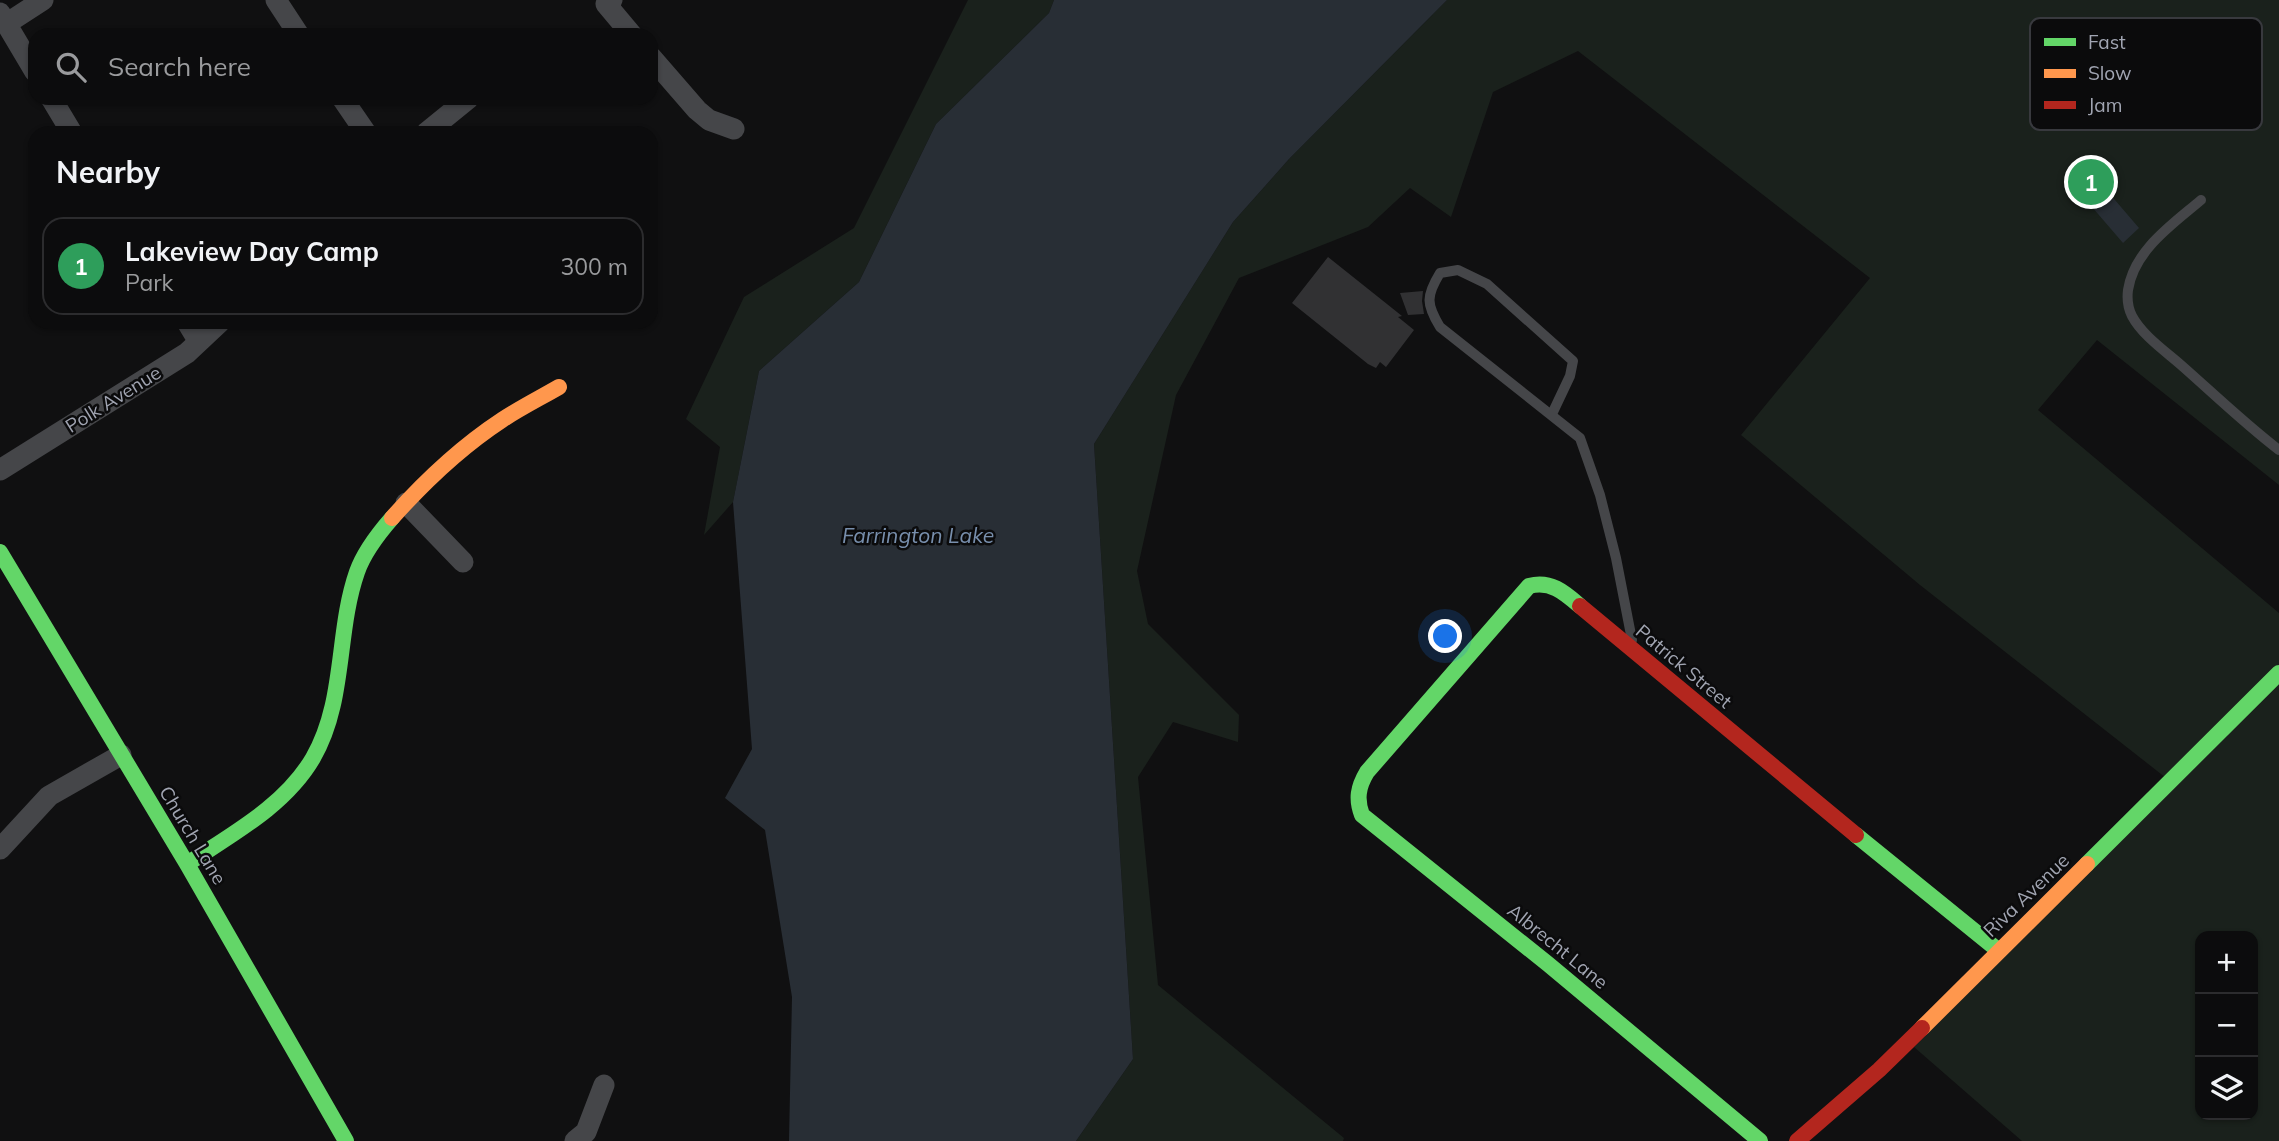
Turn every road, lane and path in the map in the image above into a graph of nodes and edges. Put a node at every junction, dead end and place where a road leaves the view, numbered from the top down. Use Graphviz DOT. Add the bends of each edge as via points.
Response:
graph roads {
  1 [pos="43,0"];
  2 [pos="276,0"];
  3 [pos="609,2"];
  4 [pos="3,19"];
  5 [pos="294,28"];
  6 [pos="627,28"];
  7 [pos="28,60"];
  8 [pos="658,65"];
  9 [pos="55,105"];
  10 [pos="347,105"];
  11 [pos="460,105"];
  12 [pos="68,126"];
  13 [pos="361,126"];
  14 [pos="435,126"];
  15 [pos="734,129"];
  16 [pos="2201,200"];
  17 [pos="191,329"];
  18 [pos="213,329"];
  19 [pos="199,342"];
  20 [pos="559,387"];
  21 [pos="1552,414"];
  22 [pos="2279,450"];
  23 [pos="0,470"];
  24 [pos="406,503"];
  25 [pos="0,552"];
  26 [pos="463,562"];
  27 [pos="1634,653"];
  28 [pos="2279,673"];
  29 [pos="121,755"];
  30 [pos="1367,772"];
  31 [pos="0,849"];
  32 [pos="187,864"];
  33 [pos="1999,951"];
  34 [pos="604,1085"];
  35 [pos="346,1141"];
  36 [pos="575,1141"];
  37 [pos="1760,1141"];
  38 [pos="1797,1141"];
  1 -- 4 [label="street"];
  2 -- 5 [label="street"];
  3 -- 6 [label="street"];
  4 -- 7 [label="street"];
  8 -- 15 [label="street" via="697,110"];
  9 -- 12 [label="street"];
  10 -- 13 [label="street"];
  11 -- 14 [label="street"];
  16 -- 22 [label="lane" via="2141,258 2128,290 2132,317"];
  17 -- 19 [label="street"];
  18 -- 19 [label="street, Polk Avenue"];
  19 -- 23 [label="street, Polk Avenue"];
  20 -- 24 [label="street" via="500,422"];
  21 -- 21 [label="lane" via="1440,327 1429,310 1429,291 1440,273 1458,270 1487,284 1573,361"];
  21 -- 27 [label="lane" via="1580,438 1600,495"];
  24 -- 26 [label="street"];
  24 -- 32 [label="street" via="361,561 334,699 312,760 272,805"];
  25 -- 29 [label="street, Church Lane"];
  27 -- 30 [label="street, Patrick Street" via="1553,585 1529,586"];
  27 -- 33 [label="street, Patrick Street"];
  28 -- 33 [label="street, Riva Avenue"];
  29 -- 31 [label="street" via="49,796"];
  29 -- 32 [label="street, Church Lane"];
  30 -- 37 [label="street, Albrecht Lane" via="1356,794 1362,815"];
  32 -- 35 [label="street, Church Lane"];
  33 -- 38 [label="street, Riva Avenue" via="1879,1070"];
  34 -- 36 [label="street" via="586,1132"];
}
